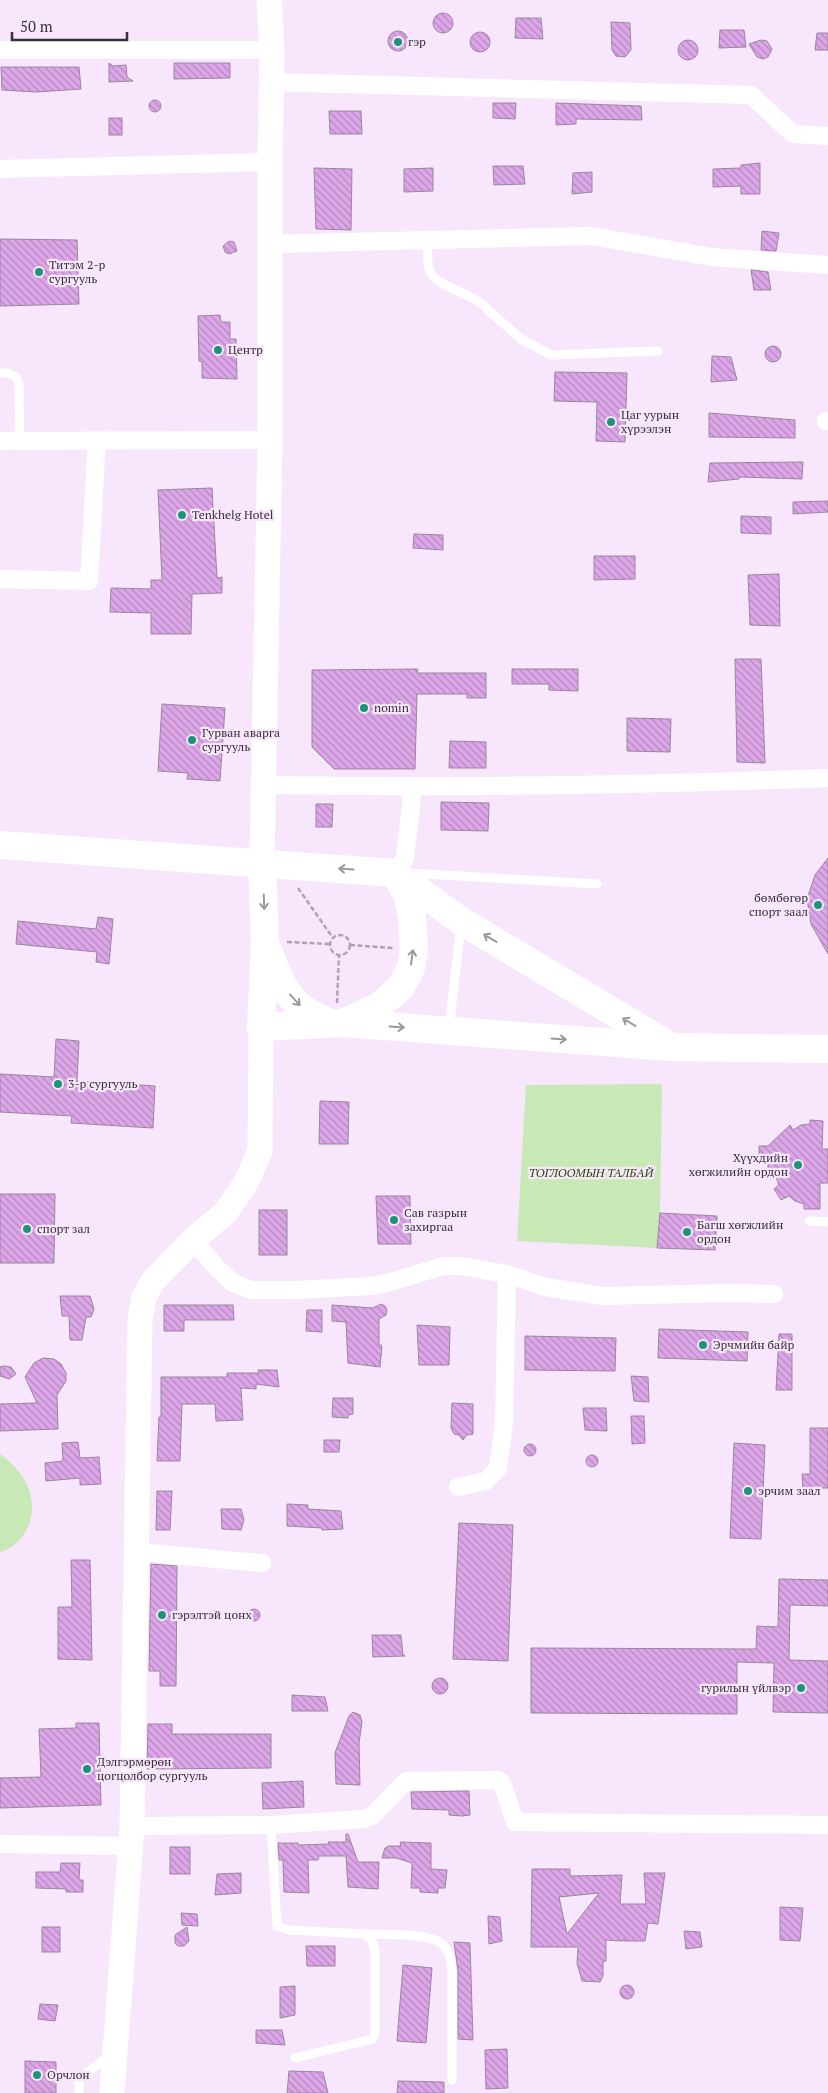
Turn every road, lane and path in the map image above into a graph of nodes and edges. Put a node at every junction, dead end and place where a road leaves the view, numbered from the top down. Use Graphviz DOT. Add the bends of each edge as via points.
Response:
graph roads {
  1 [pos="269,0"];
  2 [pos="0,50"];
  3 [pos="272,50"];
  4 [pos="271,82"];
  5 [pos="828,136"];
  6 [pos="270,162"];
  7 [pos="0,169"];
  8 [pos="427,240"];
  9 [pos="270,244"];
  10 [pos="828,265"];
  11 [pos="658,351"];
  12 [pos="0,373"];
  13 [pos="97,440"];
  14 [pos="270,440"];
  15 [pos="0,441"];
  16 [pos="20,441"];
  17 [pos="0,579"];
  18 [pos="828,778"];
  19 [pos="264,785"];
  20 [pos="413,788"];
  21 [pos="0,845"];
  22 [pos="262,863"];
  23 [pos="395,872"];
  24 [pos="295,884"];
  25 [pos="597,884"];
  26 [pos="461,921"];
  27 [pos="333,938"];
  28 [pos="273,941"];
  29 [pos="330,944"];
  30 [pos="350,945"];
  31 [pos="414,950"];
  32 [pos="340,955"];
  33 [pos="337,1018"];
  34 [pos="261,1027"];
  35 [pos="449,1031"];
  36 [pos="671,1047"];
  37 [pos="828,1049"];
  38 [pos="809,1221"];
  39 [pos="828,1222"];
  40 [pos="193,1240"];
  41 [pos="507,1274"];
  42 [pos="774,1294"];
  43 [pos="458,1487"];
  44 [pos="137,1552"];
  45 [pos="262,1563"];
  46 [pos="271,1825"];
  47 [pos="828,1826"];
  48 [pos="132,1836"];
  49 [pos="0,1844"];
  50 [pos="364,1934"];
  51 [pos="115,2051"];
  52 [pos="295,2058"];
  53 [pos="452,2080"];
  54 [pos="79,2093"];
  55 [pos="112,2093"];
  1 -- 3 [label="main road"];
  2 -- 3 [label="street"];
  3 -- 4 [label="main road"];
  4 -- 5 [label="street" via="751,95 793,134"];
  4 -- 6 [label="main road"];
  6 -- 7 [label="street"];
  6 -- 9 [label="main road"];
  8 -- 9 [label="street"];
  8 -- 10 [label="street" via="592,236 712,257"];
  8 -- 11 [label="lane" via="429,269 435,278 445,286 478,300 535,348 551,355"];
  9 -- 14 [label="main road"];
  12 -- 16 [label="lane" via="16,377 19,384"];
  13 -- 14 [label="street"];
  13 -- 16 [label="street"];
  13 -- 17 [label="street" via="89,581"];
  14 -- 19 [label="main road"];
  15 -- 16 [label="street"];
  18 -- 20 [label="street"];
  19 -- 20 [label="street"];
  19 -- 22 [label="main road"];
  20 -- 23 [label="street" via="405,858"];
  21 -- 22 [label="highway"];
  23 -- 22 [label="highway, one-way"];
  22 -- 28 [label="highway, one-way"];
  23 -- 25 [label="lane"];
  23 -- 26 [label="highway"];
  23 -- 31 [label="highway" via="408,897"];
  24 -- 27 [label="path"];
  26 -- 35 [label="lane"];
  36 -- 26 [label="highway, one-way"];
  27 -- 29 [label="path"];
  27 -- 30 [label="path" via="345,937"];
  28 -- 29 [label="path"];
  28 -- 33 [label="highway, one-way" via="279,979 290,994 304,1010"];
  28 -- 34 [label="highway"];
  29 -- 32 [label="path" via="334,953"];
  30 -- 31 [label="path"];
  30 -- 32 [label="path" via="348,951"];
  33 -- 31 [label="highway, one-way" via="378,1007 400,987 411,968"];
  32 -- 33 [label="path"];
  33 -- 34 [label="highway" via="293,1027"];
  33 -- 35 [label="highway, one-way"];
  34 -- 40 [label="main road" via="260,1152 236,1200"];
  35 -- 36 [label="highway, one-way"];
  36 -- 37 [label="highway"];
  38 -- 39 [label="lane"];
  40 -- 41 [label="street" via="233,1283 252,1290 371,1286 444,1266"];
  40 -- 44 [label="main road" via="153,1281 144,1297 140,1320"];
  41 -- 42 [label="street" via="546,1287 602,1296"];
  41 -- 43 [label="street" via="504,1422 498,1468 486,1481"];
  44 -- 45 [label="street"];
  44 -- 48 [label="main road"];
  46 -- 47 [label="street" via="364,1819 372,1816 406,1781 464,1779 498,1780 502,1783 516,1822"];
  46 -- 48 [label="street"];
  46 -- 50 [label="lane" via="277,1926 289,1930"];
  48 -- 49 [label="street"];
  48 -- 51 [label="main road"];
  50 -- 52 [label="lane" via="372,1939 375,1950 376,2032 373,2039"];
  50 -- 53 [label="lane" via="432,1938 444,1945 450,1955 452,1972"];
  51 -- 54 [label="lane" via="79,2079"];
  51 -- 55 [label="main road"];
}
